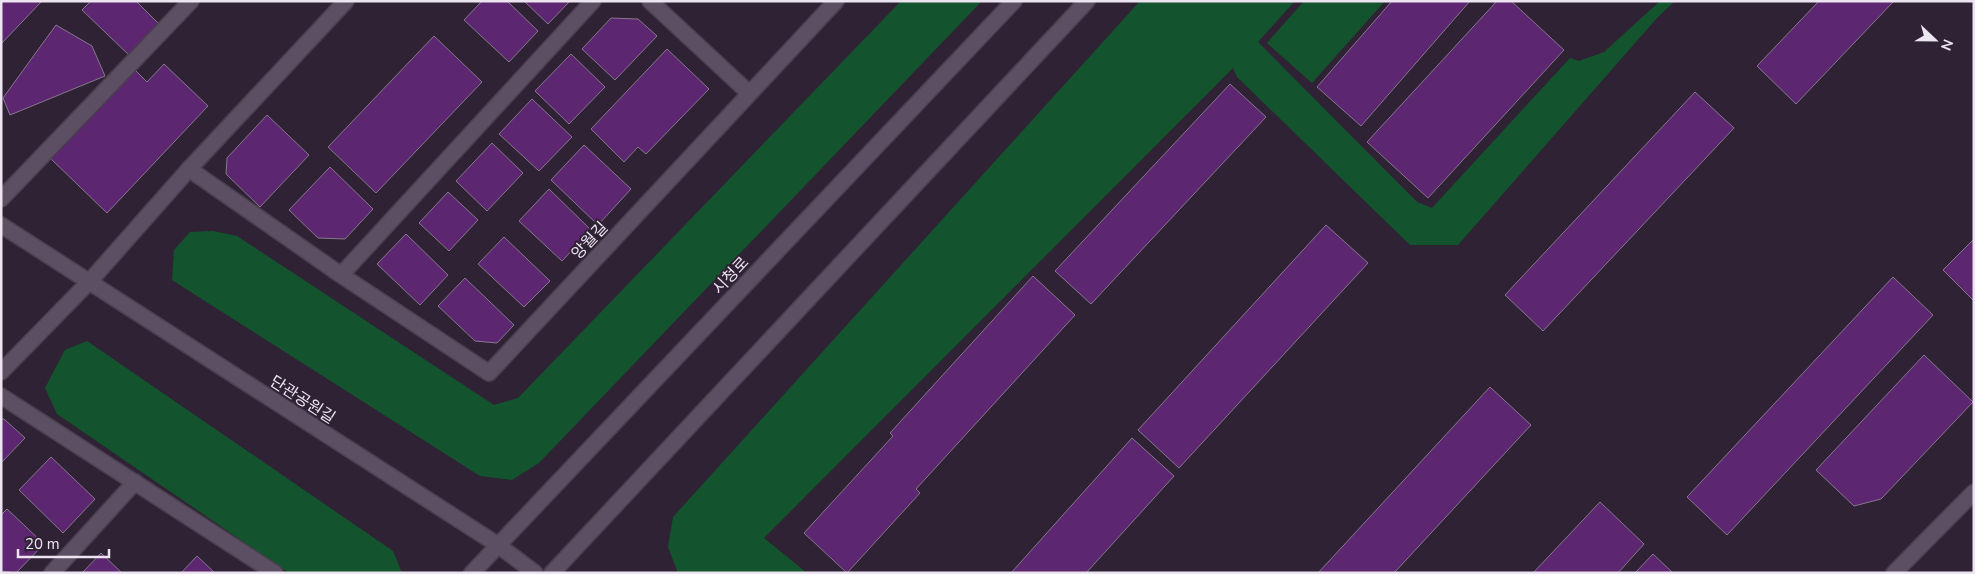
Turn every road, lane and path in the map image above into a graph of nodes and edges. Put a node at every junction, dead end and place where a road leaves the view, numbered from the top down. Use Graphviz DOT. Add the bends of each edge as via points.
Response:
graph roads {
  1 [pos="191,1"];
  2 [pos="346,1"];
  3 [pos="593,1"];
  4 [pos="650,1"];
  5 [pos="836,1"];
  6 [pos="1014,1"];
  7 [pos="1087,1"];
  8 [pos="749,93"];
  9 [pos="189,169"];
  10 [pos="1,199"];
  11 [pos="1,225"];
  12 [pos="341,275"];
  13 [pos="90,282"];
  14 [pos="1,372"];
  15 [pos="1,396"];
  16 [pos="135,482"];
  17 [pos="1974,492"];
  18 [pos="498,545"];
  19 [pos="52,573"];
  20 [pos="276,573"];
  21 [pos="472,573"];
  22 [pos="535,573"];
  23 [pos="552,573"];
  24 [pos="1894,573"];
  1 -- 10 [label="street"];
  2 -- 9 [label="street"];
  3 -- 12 [label="street"];
  4 -- 8 [label="street"];
  5 -- 8 [label="street, 앙월길"];
  6 -- 18 [label="street, 시청로"];
  7 -- 23 [label="street"];
  8 -- 12 [label="street, 앙월길" via="489,373"];
  9 -- 12 [label="street, 앙월길"];
  9 -- 13 [label="street"];
  11 -- 13 [label="street, 단관공원길"];
  13 -- 14 [label="street"];
  13 -- 18 [label="street, 단관공원길"];
  15 -- 16 [label="street"];
  16 -- 19 [label="street"];
  16 -- 20 [label="street"];
  17 -- 24 [label="street"];
  18 -- 21 [label="street, 시청로"];
  18 -- 22 [label="street, 단관공원길"];
}
